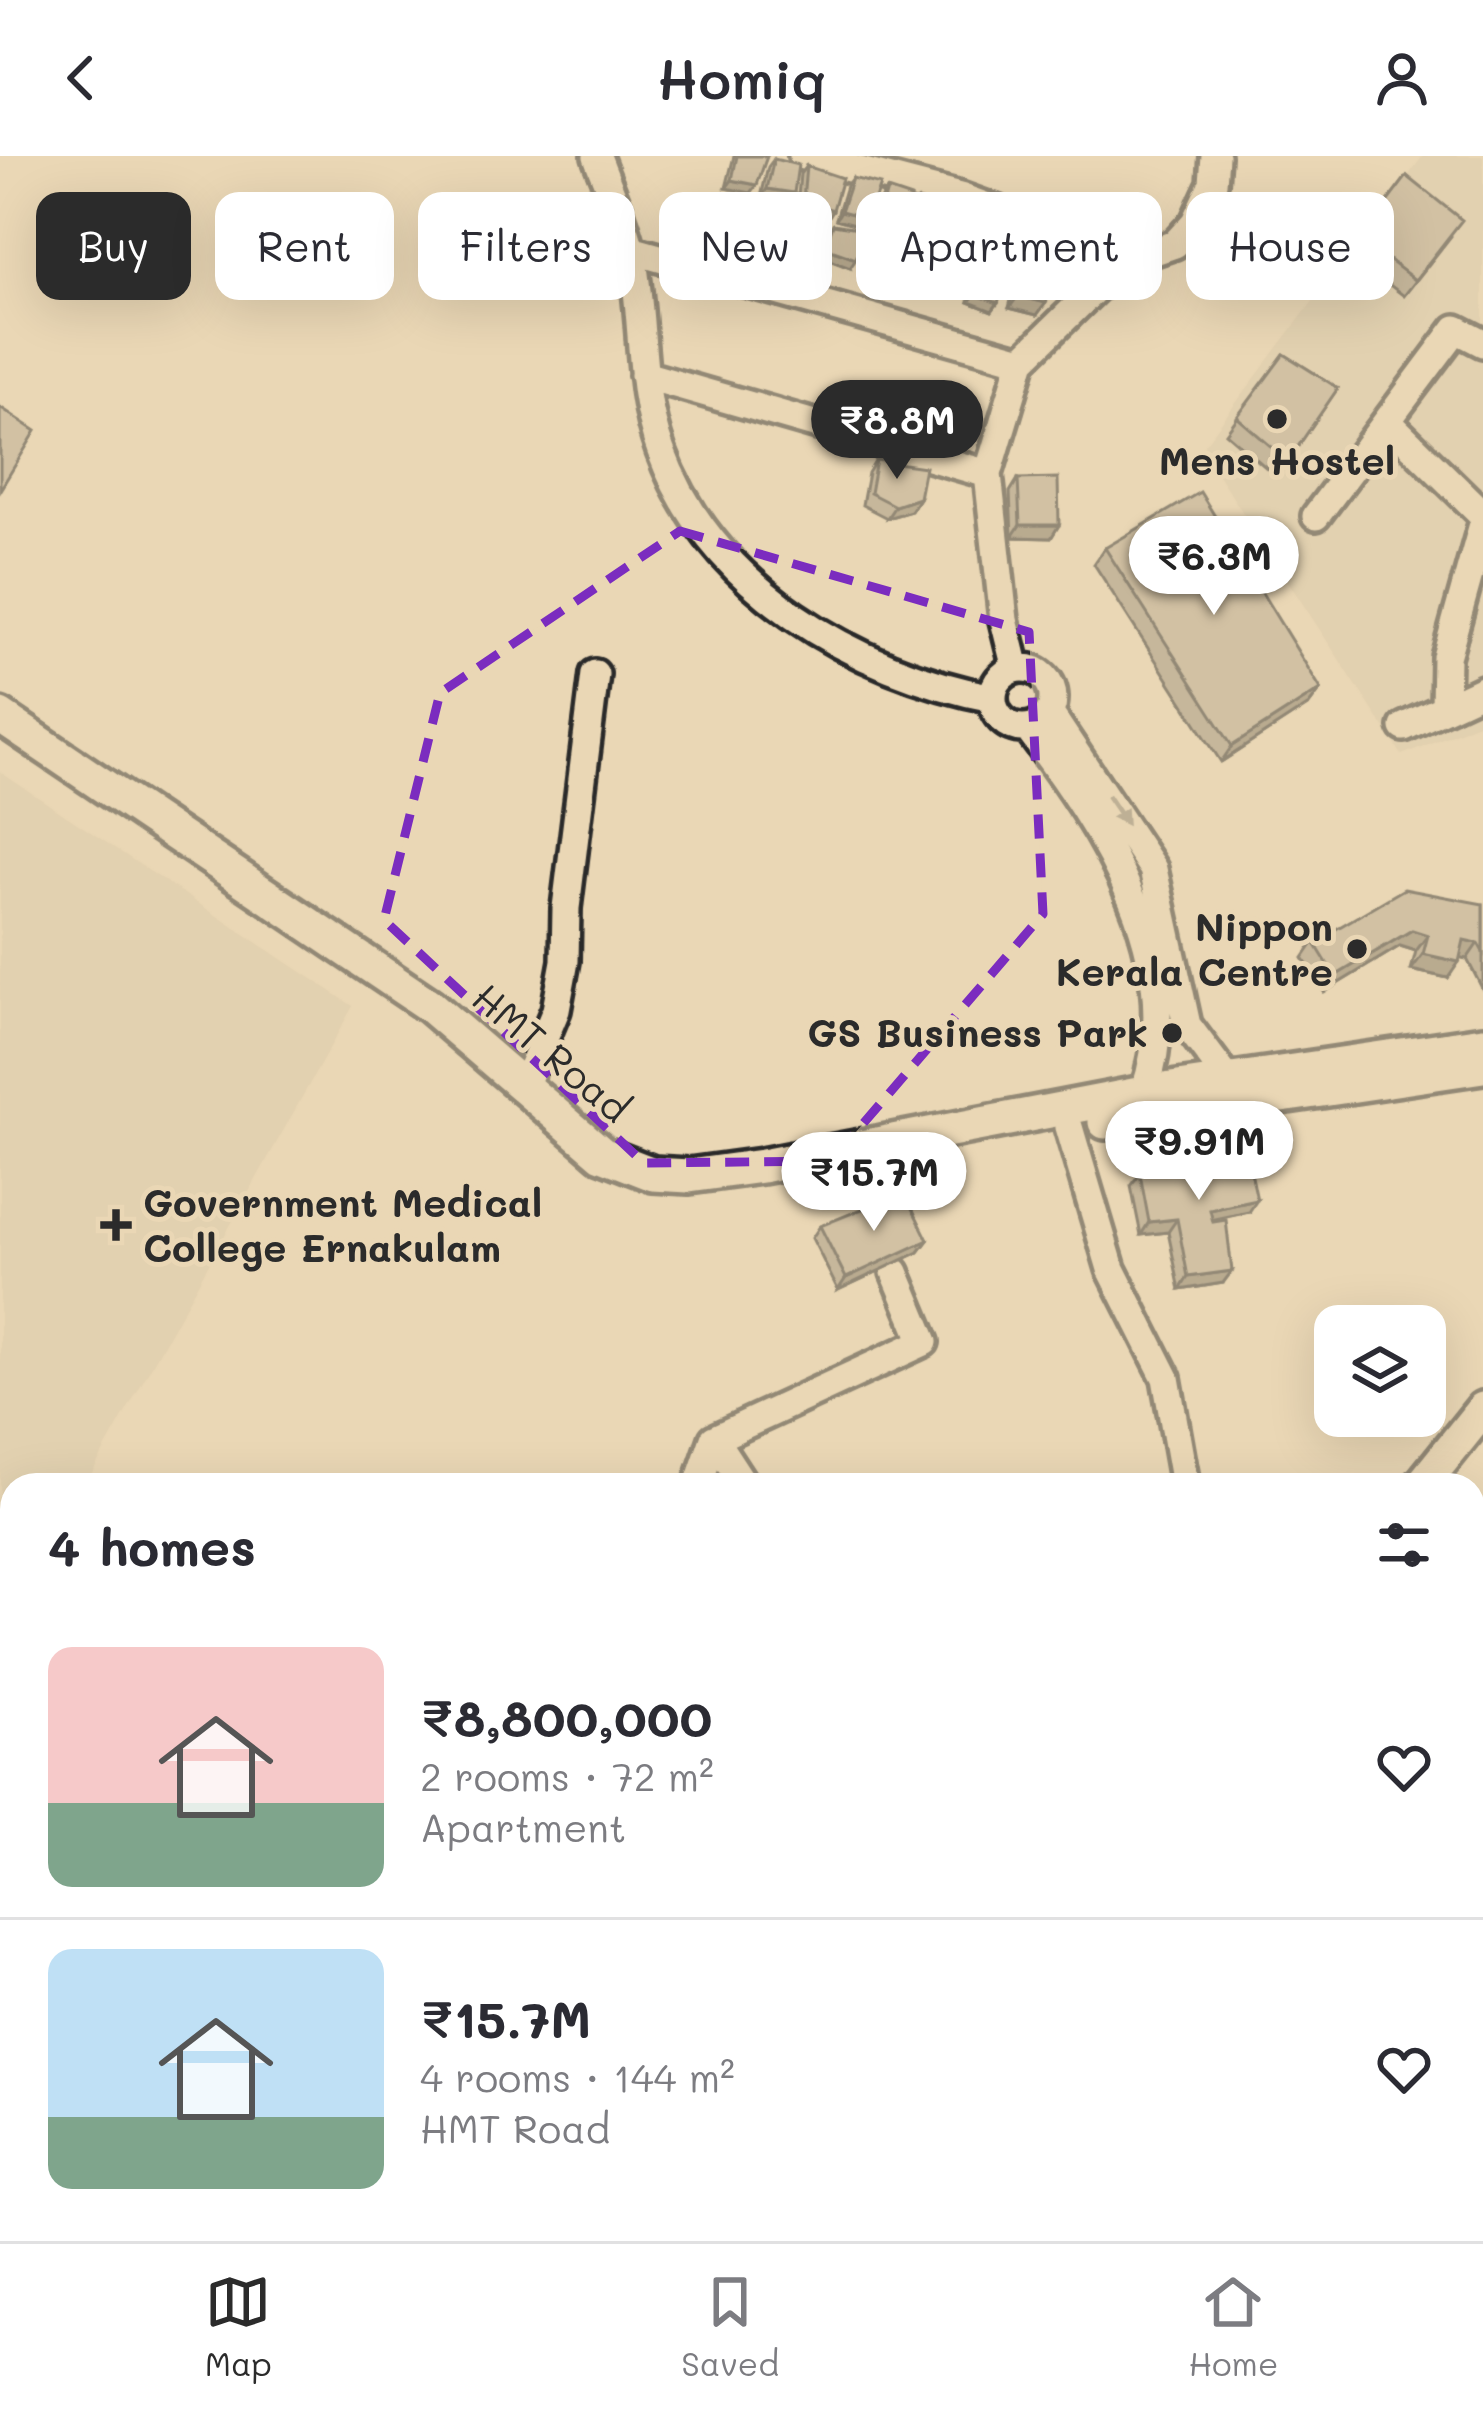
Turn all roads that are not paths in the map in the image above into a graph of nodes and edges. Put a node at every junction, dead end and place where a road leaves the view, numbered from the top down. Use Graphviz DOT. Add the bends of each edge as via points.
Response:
graph roads {
  1 [pos="596,156"];
  2 [pos="802,156"];
  3 [pos="1215,156"];
  4 [pos="609,192"];
  5 [pos="941,192"];
  6 [pos="1162,248"];
  7 [pos="635,251"];
  8 [pos="635,288"];
  9 [pos="1087,300"];
  10 [pos="1483,344"];
  11 [pos="1022,360"];
  12 [pos="644,375"];
  13 [pos="1388,422"];
  14 [pos="988,474"];
  15 [pos="1316,516"];
  16 [pos="1483,520"];
  17 [pos="1016,669"];
  18 [pos="596,674"];
  19 [pos="1483,690"];
  20 [pos="993,698"];
  21 [pos="1444,707"];
  22 [pos="0,716"];
  23 [pos="1039,721"];
  24 [pos="1404,728"];
  25 [pos="0,743"];
  26 [pos="1483,1043"];
  27 [pos="1483,1066"];
  28 [pos="1229,1081"];
  29 [pos="523,1089"];
  30 [pos="1144,1094"];
  31 [pos="1069,1127"];
  32 [pos="652,1185"];
  33 [pos="895,1272"];
  34 [pos="1483,1409"];
  35 [pos="714,1439"];
  36 [pos="702,1473"];
  37 [pos="736,1473"];
  38 [pos="1183,1473"];
  39 [pos="1432,1473"];
  1 -- 4 [label="street"];
  2 -- 5 [label="street"];
  3 -- 6 [label="street" via="1195,222"];
  7 -- 11 [label="street"];
  8 -- 12 [label="street"];
  9 -- 11 [label="street"];
  10 -- 13 [label="street" via="1456,329"];
  11 -- 14 [label="street"];
  12 -- 14 [label="street"];
  12 -- 20 [label="street" via="661,451 691,507 722,555 763,595 872,659"];
  13 -- 15 [label="street"];
  13 -- 16 [label="street"];
  14 -- 17 [label="street"];
  16 -- 21 [label="street" via="1446,658"];
  17 -- 20 [label="street" via="1000,679"];
  17 -- 23 [label="street" via="1045,676 1054,694"];
  18 -- 29 [label="street" via="559,993"];
  19 -- 21 [label="street"];
  20 -- 23 [label="street" via="1006,724"];
  21 -- 24 [label="street"];
  22 -- 29 [label="main road, HMT Road" via="430,1006"];
  23 -- 28 [label="street, one-way" via="1153,869 1187,1025"];
  23 -- 30 [label="street" via="1130,884 1154,982 1155,1061"];
  25 -- 32 [label="main road, HMT Road" via="418,1024 584,1167 617,1186"];
  26 -- 28 [label="main road, HMT Road"];
  27 -- 31 [label="main road, HMT Road"];
  28 -- 30 [label="main road, HMT Road"];
  29 -- 32 [label="main road, HMT Road"];
  30 -- 32 [label="main road, HMT Road"];
  31 -- 32 [label="main road, HMT Road" via="725,1190"];
  31 -- 38 [label="street" via="1111,1269 1166,1378"];
  33 -- 35 [label="street" via="923,1342"];
  34 -- 39 [label="main road"];
  35 -- 36 [label="street"];
  35 -- 37 [label="street"];
}
